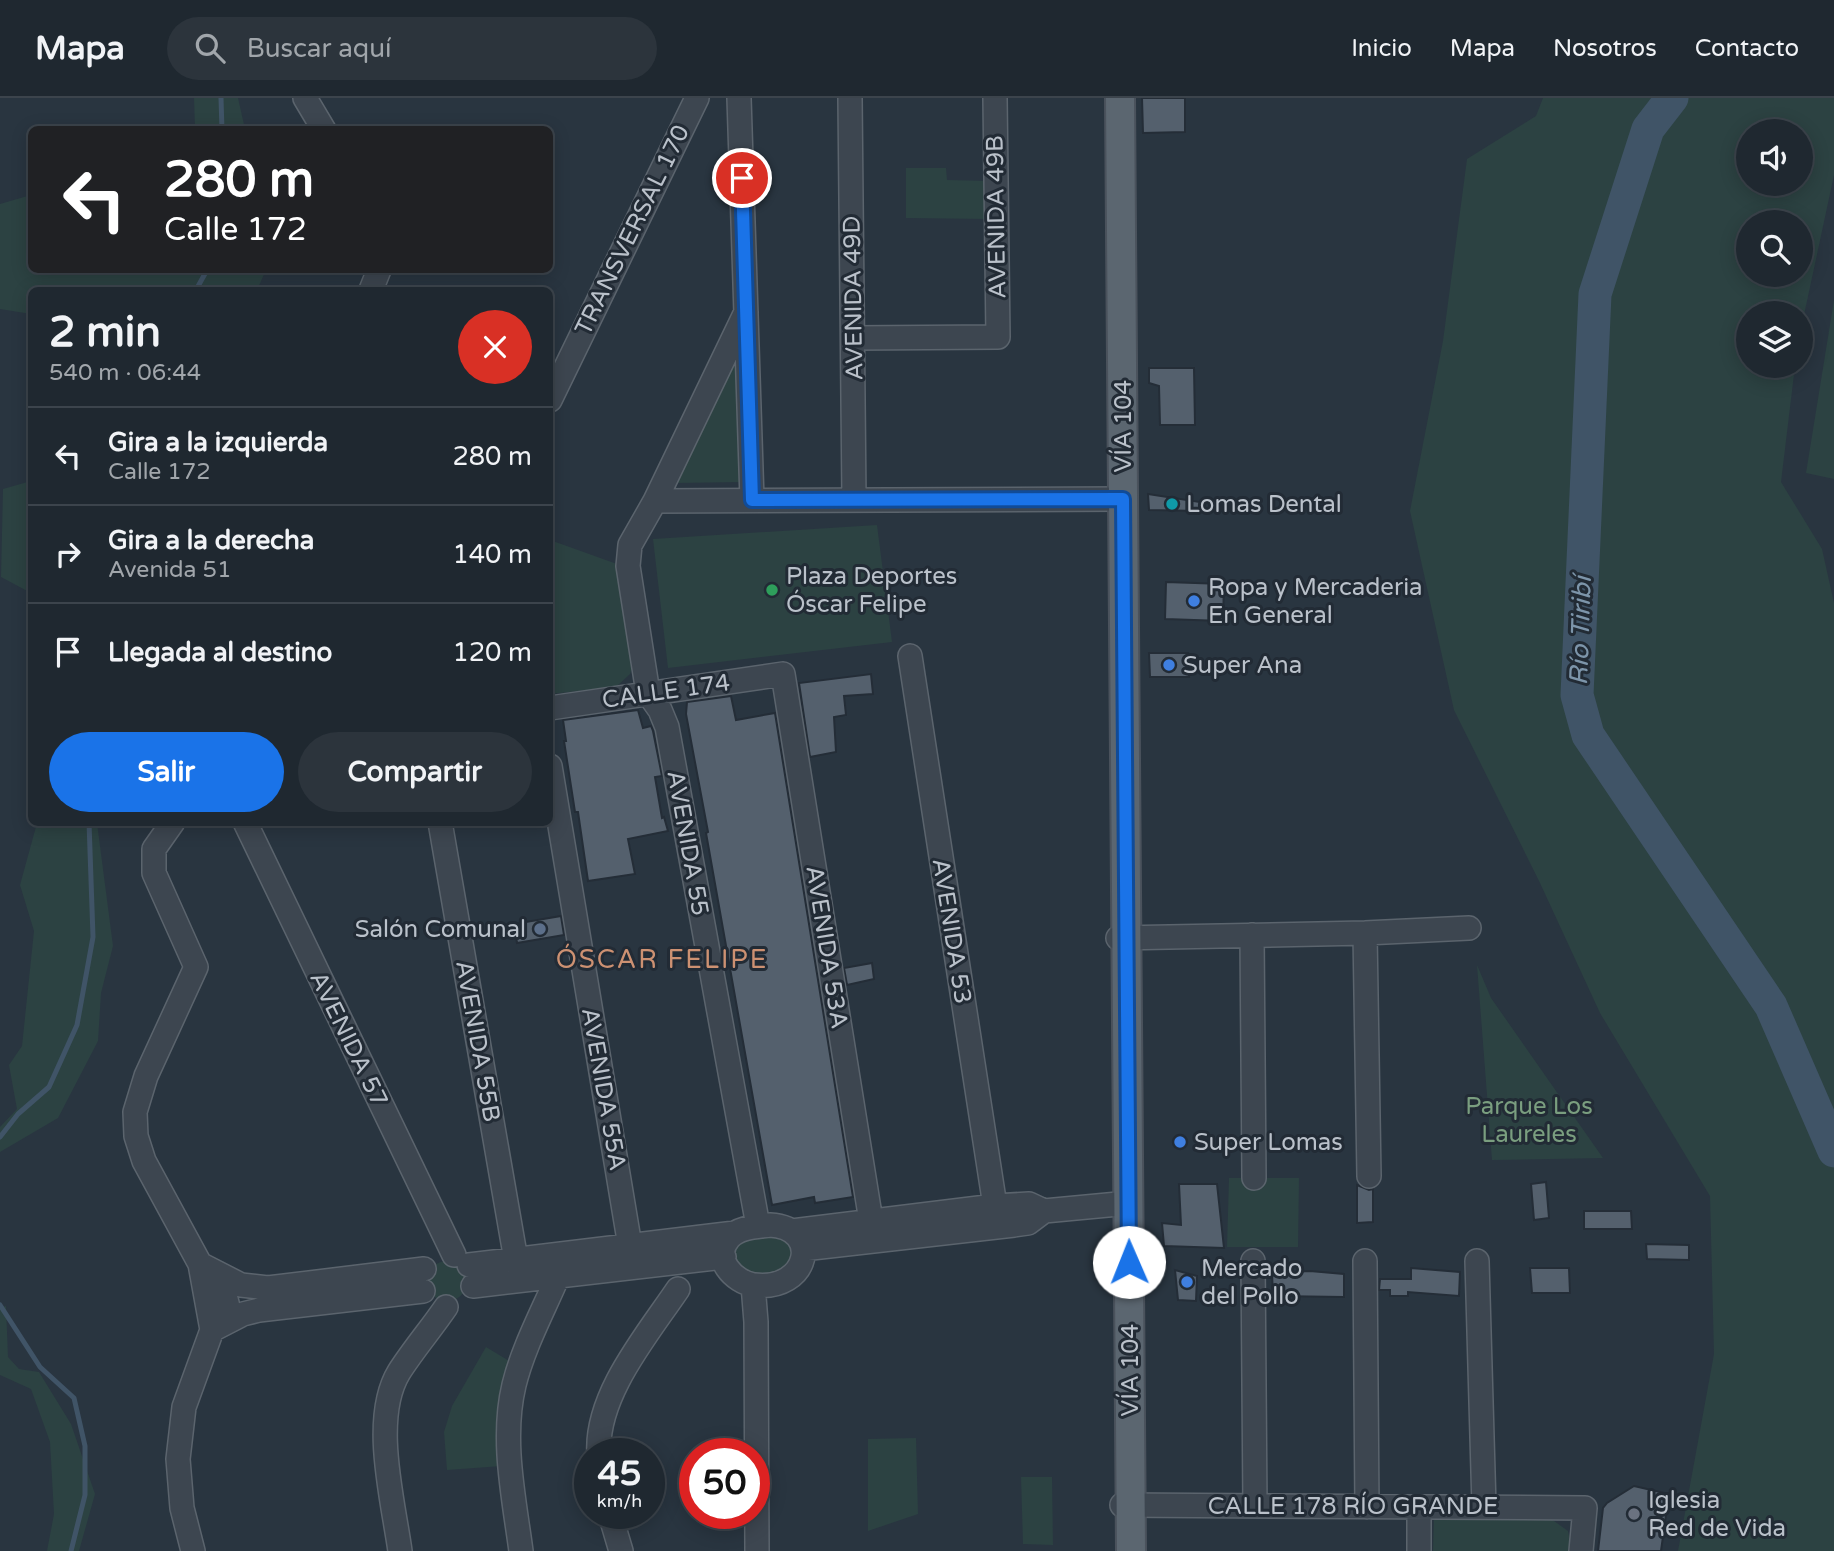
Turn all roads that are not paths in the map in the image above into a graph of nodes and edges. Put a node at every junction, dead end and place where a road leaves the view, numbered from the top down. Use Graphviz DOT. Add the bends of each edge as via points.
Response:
graph roads {
  1 [pos="305,98"];
  2 [pos="697,98"];
  3 [pos="739,98"];
  4 [pos="850,98"];
  5 [pos="995,98"];
  6 [pos="1111,98"];
  7 [pos="1120,98"];
  8 [pos="322,126"];
  9 [pos="746,312"];
  10 [pos="853,338"];
  11 [pos="553,394"];
  12 [pos="854,499"];
  13 [pos="1119,499"];
  14 [pos="752,500"];
  15 [pos="655,501"];
  16 [pos="910,656"];
  17 [pos="783,674"];
  18 [pos="648,693"];
  19 [pos="553,708"];
  20 [pos="553,784"];
  21 [pos="170,826"];
  22 [pos="247,826"];
  23 [pos="441,826"];
  24 [pos="1469,928"];
  25 [pos="1365,933"];
  26 [pos="1252,935"];
  27 [pos="1122,938"];
  28 [pos="1369,1176"];
  29 [pos="1254,1178"];
  30 [pos="1124,1203"];
  31 [pos="995,1206"];
  32 [pos="1044,1212"];
  33 [pos="871,1221"];
  34 [pos="758,1226"];
  35 [pos="735,1233"];
  36 [pos="798,1240"];
  37 [pos="630,1246"];
  38 [pos="724,1257"];
  39 [pos="516,1260"];
  40 [pos="1253,1261"];
  41 [pos="1366,1261"];
  42 [pos="1477,1261"];
  43 [pos="200,1264"];
  44 [pos="465,1269"];
  45 [pos="558,1276"];
  46 [pos="225,1278"];
  47 [pos="423,1280"];
  48 [pos="753,1285"];
  49 [pos="678,1289"];
  50 [pos="446,1307"];
  51 [pos="221,1325"];
  52 [pos="599,1438"];
  53 [pos="1127,1505"];
  54 [pos="1255,1506"];
  55 [pos="1367,1507"];
  56 [pos="1484,1507"];
  57 [pos="1419,1508"];
  58 [pos="614,1529"];
  59 [pos="192,1551"];
  60 [pos="401,1551"];
  61 [pos="521,1551"];
  62 [pos="621,1551"];
  63 [pos="756,1551"];
  64 [pos="1122,1551"];
  65 [pos="1131,1551"];
  66 [pos="1419,1551"];
  67 [pos="1581,1551"];
  1 -- 8 [label="street"];
  2 -- 11 [label="street, TRANSVERSAL 170"];
  3 -- 9 [label="street"];
  4 -- 10 [label="street, AVENIDA 49D"];
  5 -- 10 [label="street, AVENIDA 49B" via="998,337"];
  6 -- 13 [label="main road, VÍA 104"];
  7 -- 13 [label="main road, VÍA 104"];
  9 -- 14 [label="street"];
  9 -- 15 [label="street"];
  10 -- 12 [label="street, AVENIDA 49D"];
  12 -- 13 [label="street"];
  12 -- 14 [label="street"];
  13 -- 27 [label="main road, VÍA 104"];
  14 -- 15 [label="street"];
  15 -- 18 [label="street, AVENIDA 55" via="630,545 628,566"];
  16 -- 31 [label="street, AVENIDA 53"];
  17 -- 18 [label="street, CALLE 174"];
  17 -- 33 [label="street, AVENIDA 53A"];
  18 -- 19 [label="street, CALLE 174"];
  18 -- 34 [label="street, AVENIDA 55" via="667,727"];
  20 -- 37 [label="street, AVENIDA 55A"];
  21 -- 43 [label="street" via="154,849 154,873 196,967 146,1076 135,1112 136,1136 144,1161"];
  22 -- 44 [label="street, AVENIDA 57"];
  23 -- 39 [label="street, AVENIDA 55B"];
  24 -- 25 [label="street"];
  25 -- 26 [label="street"];
  25 -- 28 [label="street"];
  26 -- 27 [label="street"];
  26 -- 29 [label="street"];
  27 -- 30 [label="main road, VÍA 104"];
  30 -- 32 [label="street"];
  30 -- 53 [label="main road, VÍA 104"];
  31 -- 32 [label="street" via="1029,1204"];
  31 -- 33 [label="street"];
  32 -- 36 [label="street" via="1028,1223 1014,1225"];
  33 -- 36 [label="street"];
  34 -- 35 [label="street"];
  34 -- 36 [label="street" via="782,1226"];
  35 -- 37 [label="street"];
  35 -- 38 [label="street" via="724,1246"];
  36 -- 48 [label="street" via="802,1261 794,1276 779,1284"];
  37 -- 39 [label="street"];
  38 -- 45 [label="street"];
  38 -- 48 [label="street" via="730,1274"];
  39 -- 44 [label="street"];
  40 -- 54 [label="street"];
  41 -- 55 [label="street"];
  42 -- 56 [label="street"];
  43 -- 46 [label="street"];
  43 -- 51 [label="street"];
  44 -- 45 [label="street"];
  44 -- 47 [label="street" via="436,1257"];
  44 -- 50 [label="street" via="464,1301"];
  45 -- 61 [label="street" via="513,1385 508,1423"];
  46 -- 47 [label="street" via="268,1288"];
  46 -- 51 [label="street"];
  47 -- 50 [label="street" via="437,1305"];
  47 -- 51 [label="street" via="260,1310"];
  48 -- 63 [label="street"];
  49 -- 52 [label="street" via="629,1362 606,1408"];
  50 -- 60 [label="street" via="399,1373 385,1416"];
  51 -- 59 [label="street" via="184,1407 178,1459"];
  53 -- 54 [label="street, CALLE 178 RÍO GRANDE"];
  53 -- 64 [label="main road, VÍA 104"];
  53 -- 65 [label="main road, VÍA 104"];
  54 -- 55 [label="street, CALLE 178 RÍO GRANDE"];
  55 -- 57 [label="street, CALLE 178 RÍO GRANDE"];
  56 -- 57 [label="street, CALLE 178 RÍO GRANDE"];
  56 -- 67 [label="street, CALLE 178 RÍO GRANDE" via="1585,1508"];
  57 -- 66 [label="street"];
  58 -- 62 [label="street"];
}
